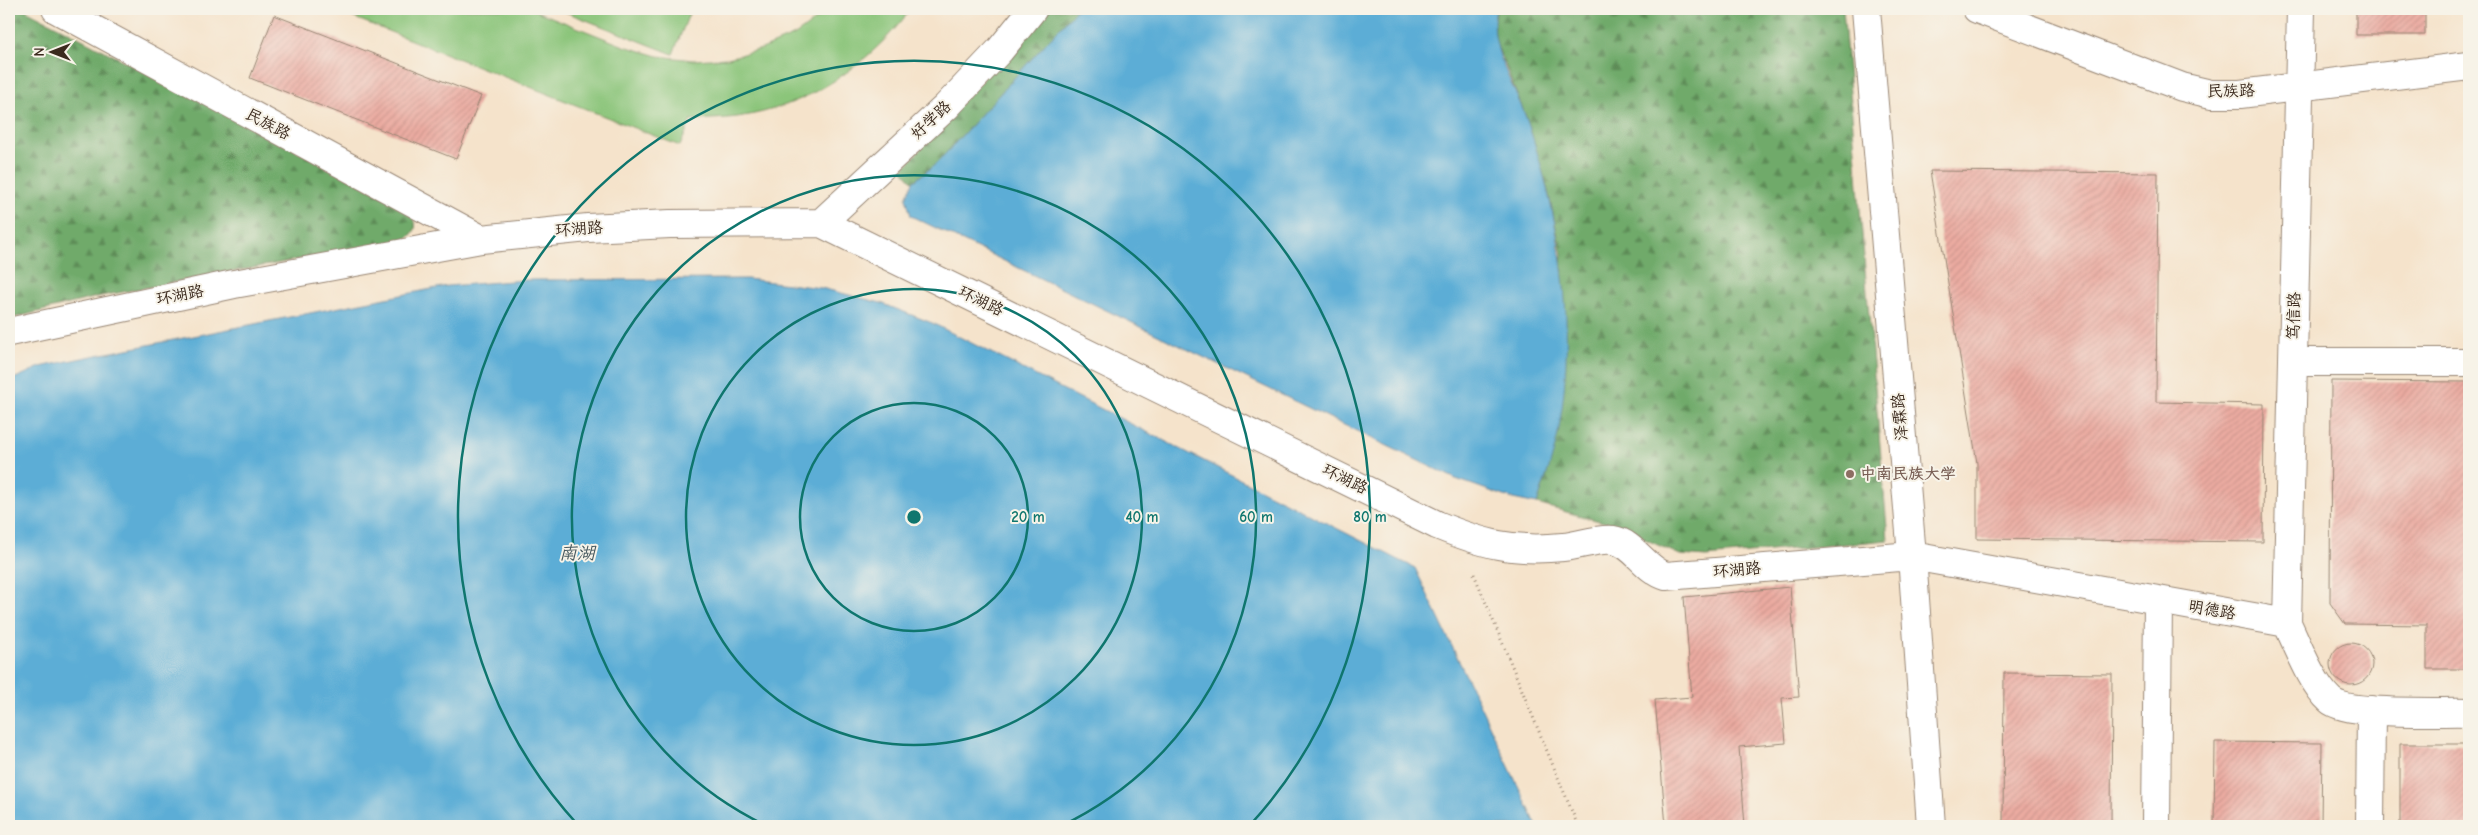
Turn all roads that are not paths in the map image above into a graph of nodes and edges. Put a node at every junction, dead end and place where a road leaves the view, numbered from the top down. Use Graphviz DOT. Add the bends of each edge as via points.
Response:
graph roads {
  1 [pos="56,9"];
  2 [pos="1033,9"];
  3 [pos="1866,9"];
  4 [pos="1976,9"];
  5 [pos="2301,9"];
  6 [pos="2469,66"];
  7 [pos="2299,87"];
  8 [pos="821,223"];
  9 [pos="481,238"];
  10 [pos="9,332"];
  11 [pos="2293,362"];
  12 [pos="2469,362"];
  13 [pos="1912,556"];
  14 [pos="2158,600"];
  15 [pos="2286,624"];
  16 [pos="2370,710"];
  17 [pos="2469,712"];
  18 [pos="1931,826"];
  19 [pos="2156,826"];
  20 [pos="2370,826"];
  1 -- 9 [label="street, 民族路"];
  2 -- 8 [label="street, 好学路" via="1000,50 946,107"];
  3 -- 13 [label="street, 泽霖路"];
  4 -- 7 [label="street, 民族路" via="2196,92 2240,94"];
  5 -- 7 [label="street, 笃信路"];
  6 -- 7 [label="street, 民族路"];
  7 -- 11 [label="street, 笃信路"];
  8 -- 9 [label="street, 环湖路" via="588,228"];
  8 -- 13 [label="street, 环湖路" via="1472,539 1526,549 1611,540 1624,545 1650,568 1666,576"];
  9 -- 10 [label="street, 环湖路" via="234,284"];
  11 -- 12 [label="street"];
  11 -- 15 [label="street, 笃信路"];
  13 -- 14 [label="street, 明德路"];
  13 -- 18 [label="street, 泽霖路"];
  14 -- 15 [label="street, 明德路"];
  14 -- 19 [label="street"];
  15 -- 16 [label="street" via="2321,691 2329,700 2345,708"];
  16 -- 17 [label="street"];
  16 -- 20 [label="street"];
}
